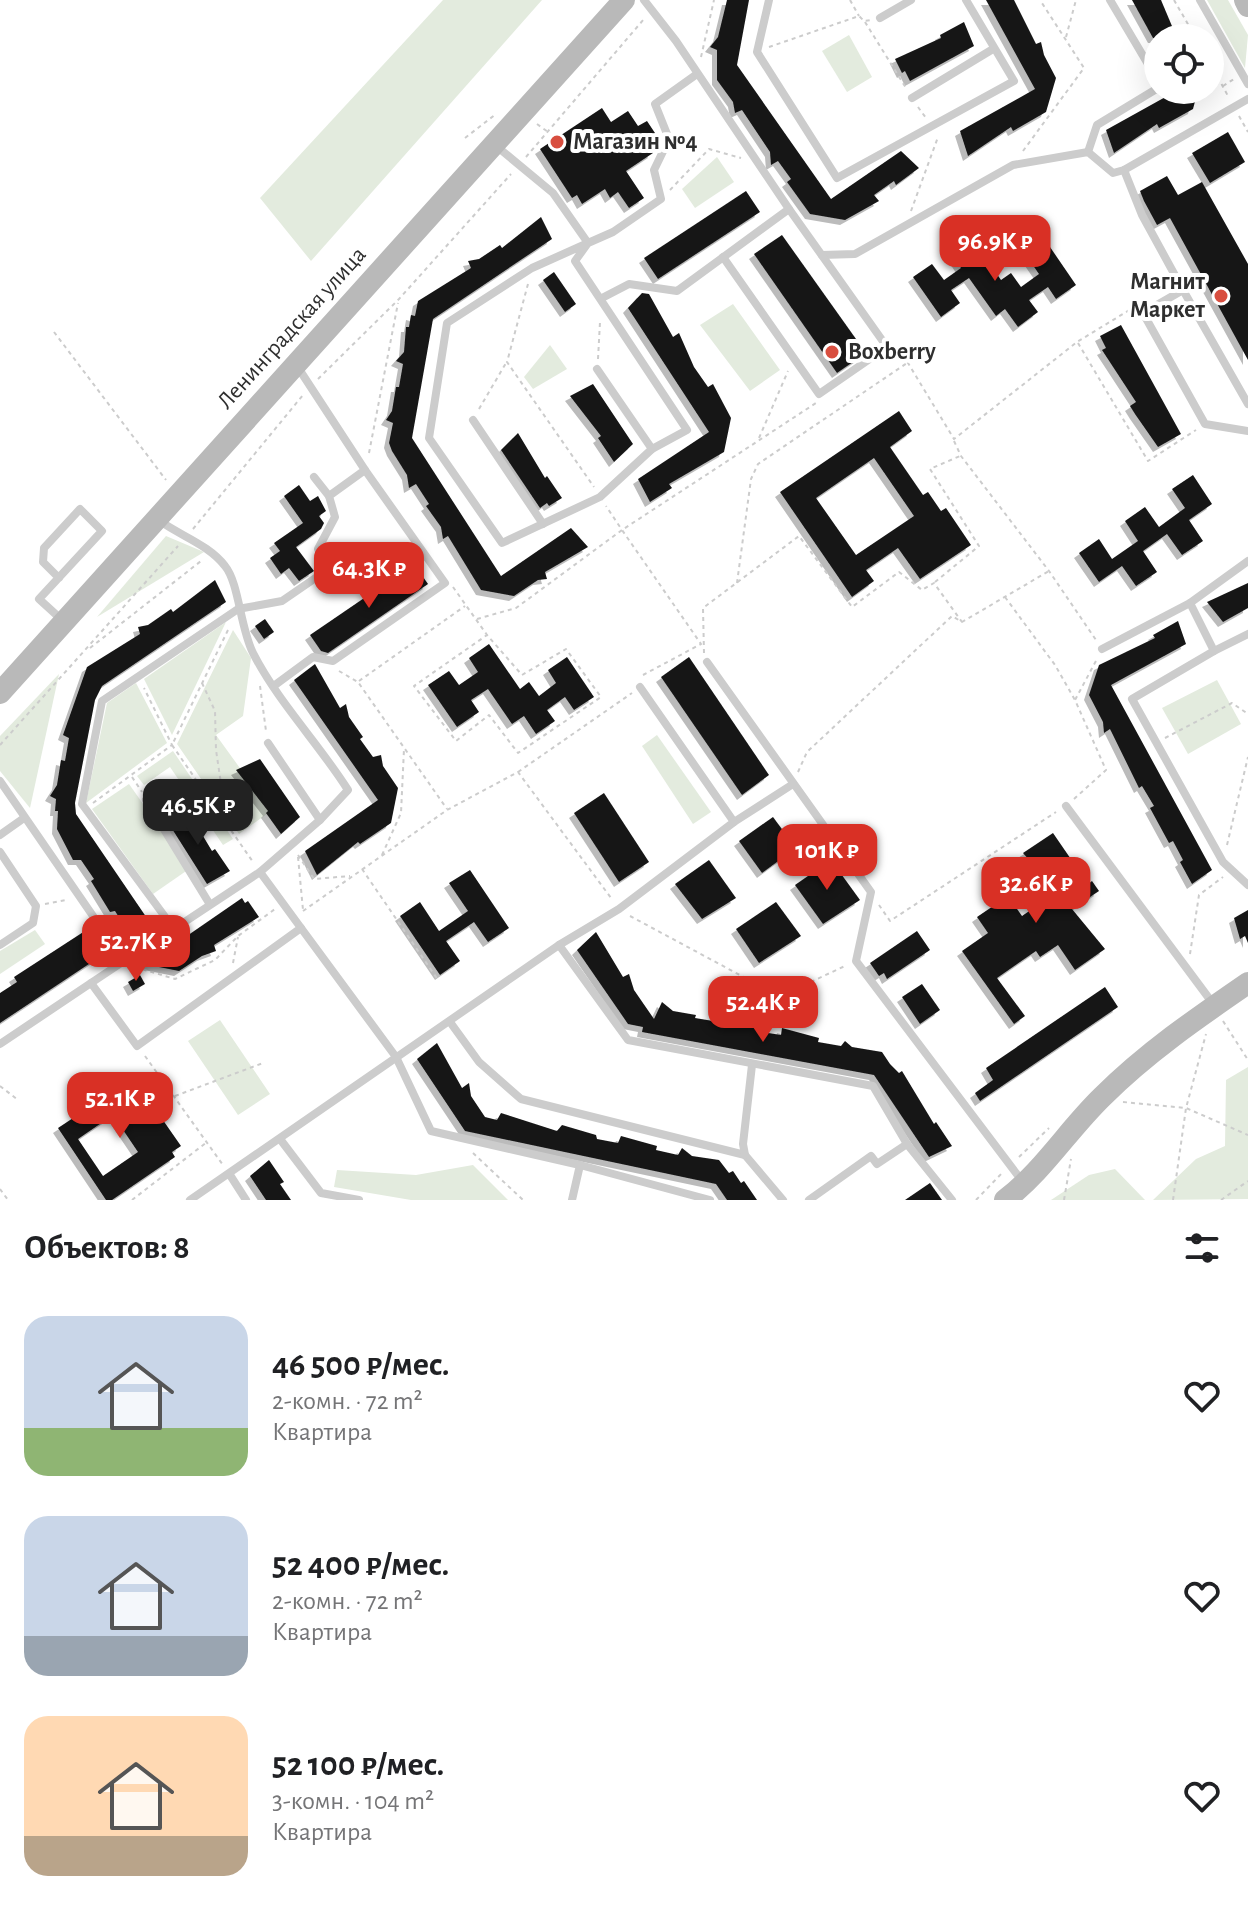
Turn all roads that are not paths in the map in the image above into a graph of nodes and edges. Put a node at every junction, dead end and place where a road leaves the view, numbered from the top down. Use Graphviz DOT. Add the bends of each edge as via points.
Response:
graph roads {
  1 [pos="624,0"];
  2 [pos="644,0"];
  3 [pos="769,0"];
  4 [pos="911,0"];
  5 [pos="966,0"];
  6 [pos="1110,0"];
  7 [pos="1200,0"];
  8 [pos="1245,0"];
  9 [pos="1248,6"];
  10 [pos="880,18"];
  11 [pos="993,49"];
  12 [pos="1144,57"];
  13 [pos="697,74"];
  14 [pos="1248,84"];
  15 [pos="1144,96"];
  16 [pos="912,98"];
  17 [pos="1248,99"];
  18 [pos="494,145"];
  19 [pos="1088,152"];
  20 [pos="1124,170"];
  21 [pos="789,209"];
  22 [pos="588,243"];
  23 [pos="822,255"];
  24 [pos="723,257"];
  25 [pos="1183,290"];
  26 [pos="602,298"];
  27 [pos="295,364"];
  28 [pos="597,369"];
  29 [pos="1248,404"];
  30 [pos="473,420"];
  31 [pos="1248,431"];
  32 [pos="652,449"];
  33 [pos="365,470"];
  34 [pos="314,477"];
  35 [pos="329,496"];
  36 [pos="156,518"];
  37 [pos="543,524"];
  38 [pos="1248,561"];
  39 [pos="59,578"];
  40 [pos="1190,603"];
  41 [pos="238,609"];
  42 [pos="63,621"];
  43 [pos="1248,634"];
  44 [pos="1102,649"];
  45 [pos="1214,651"];
  46 [pos="707,662"];
  47 [pos="275,685"];
  48 [pos="640,687"];
  49 [pos="0,693"];
  50 [pos="268,743"];
  51 [pos="0,781"];
  52 [pos="793,784"];
  53 [pos="146,800"];
  54 [pos="1066,806"];
  55 [pos="24,818"];
  56 [pos="320,820"];
  57 [pos="734,822"];
  58 [pos="0,835"];
  59 [pos="0,852"];
  60 [pos="260,872"];
  61 [pos="1248,885"];
  62 [pos="209,903"];
  63 [pos="301,928"];
  64 [pos="0,945"];
  65 [pos="559,945"];
  66 [pos="91,983"];
  67 [pos="1248,983"];
  68 [pos="1214,1006"];
  69 [pos="450,1022"];
  70 [pos="0,1044"];
  71 [pos="396,1057"];
  72 [pos="752,1065"];
  73 [pos="280,1139"];
  74 [pos="907,1144"];
  75 [pos="745,1155"];
  76 [pos="580,1165"];
  77 [pos="230,1175"];
  78 [pos="1026,1185"];
  79 [pos="190,1200"];
  80 [pos="246,1200"];
  81 [pos="359,1200"];
  82 [pos="572,1200"];
  83 [pos="710,1200"];
  84 [pos="783,1200"];
  85 [pos="809,1200"];
  86 [pos="952,1200"];
  87 [pos="1005,1200"];
  1 -- 18 [label="street, Ленинградская улица"];
  2 -- 13 [label="lane"];
  3 -- 11 [label="lane" via="757,52 837,178 1014,81"];
  4 -- 10 [label="lane"];
  5 -- 11 [label="lane"];
  6 -- 12 [label="lane"];
  7 -- 14 [label="lane"];
  8 -- 9 [label="street"];
  11 -- 16 [label="lane"];
  13 -- 21 [label="lane"];
  13 -- 22 [label="lane" via="655,104 669,139 654,170 661,199"];
  15 -- 19 [label="lane" via="1097,125"];
  17 -- 20 [label="lane"];
  18 -- 22 [label="lane" via="553,193"];
  18 -- 27 [label="street, Ленинградская улица"];
  19 -- 20 [label="lane" via="1113,173"];
  19 -- 23 [label="lane" via="1013,165 855,254"];
  20 -- 25 [label="lane"];
  21 -- 23 [label="lane"];
  21 -- 24 [label="lane"];
  22 -- 26 [label="lane" via="575,261"];
  22 -- 37 [label="lane" via="532,268 447,323 429,438 502,543"];
  23 -- 24 [label="lane" via="887,347 819,394"];
  24 -- 26 [label="lane" via="677,291 629,284"];
  25 -- 29 [label="lane"];
  25 -- 31 [label="lane" via="1143,313 1205,424"];
  26 -- 32 [label="lane" via="687,430"];
  27 -- 33 [label="lane"];
  27 -- 36 [label="street, Ленинградская улица"];
  28 -- 32 [label="lane"];
  30 -- 37 [label="lane"];
  32 -- 37 [label="lane" via="600,497"];
  33 -- 35 [label="lane"];
  33 -- 47 [label="lane" via="445,583 333,661 313,657"];
  34 -- 35 [label="lane"];
  35 -- 41 [label="lane" via="335,517 318,549 330,568 282,601"];
  36 -- 41 [label="lane" via="226,567"];
  36 -- 42 [label="street, Ленинградская улица"];
  38 -- 40 [label="lane"];
  39 -- 39 [label="lane" via="102,531 80,509 44,548 43,562"];
  39 -- 42 [label="lane" via="39,599"];
  40 -- 44 [label="lane"];
  40 -- 45 [label="lane"];
  41 -- 47 [label="lane" via="255,657"];
  41 -- 62 [label="lane" via="102,701 82,804 174,929"];
  42 -- 49 [label="street, Ленинградская улица"];
  43 -- 45 [label="lane"];
  45 -- 61 [label="lane" via="1132,699 1223,862"];
  46 -- 52 [label="lane"];
  47 -- 56 [label="lane" via="348,790"];
  48 -- 57 [label="lane"];
  50 -- 56 [label="lane"];
  51 -- 55 [label="lane"];
  52 -- 57 [label="lane"];
  52 -- 78 [label="lane" via="871,892 856,961"];
  53 -- 62 [label="lane"];
  54 -- 68 [label="lane"];
  55 -- 58 [label="lane"];
  55 -- 66 [label="lane" via="124,961"];
  56 -- 60 [label="lane"];
  57 -- 65 [label="lane" via="619,909"];
  59 -- 64 [label="lane" via="36,906 33,923"];
  60 -- 62 [label="lane"];
  60 -- 63 [label="lane"];
  63 -- 66 [label="lane" via="137,1046"];
  63 -- 71 [label="lane"];
  65 -- 69 [label="lane"];
  65 -- 72 [label="lane" via="628,1040"];
  66 -- 70 [label="lane"];
  67 -- 68 [label="street"];
  68 -- 78 [label="street" via="1099,1099"];
  69 -- 71 [label="lane"];
  69 -- 75 [label="lane" via="479,1062 521,1099"];
  71 -- 73 [label="lane"];
  71 -- 76 [label="lane" via="431,1131"];
  72 -- 74 [label="lane" via="873,1086"];
  72 -- 75 [label="lane"];
  73 -- 77 [label="lane"];
  73 -- 81 [label="lane" via="321,1193"];
  74 -- 85 [label="lane" via="877,1164 871,1156"];
  74 -- 86 [label="lane"];
  75 -- 84 [label="lane"];
  76 -- 82 [label="lane"];
  76 -- 83 [label="lane"];
  77 -- 79 [label="lane"];
  77 -- 80 [label="lane"];
  78 -- 87 [label="street"];
}
